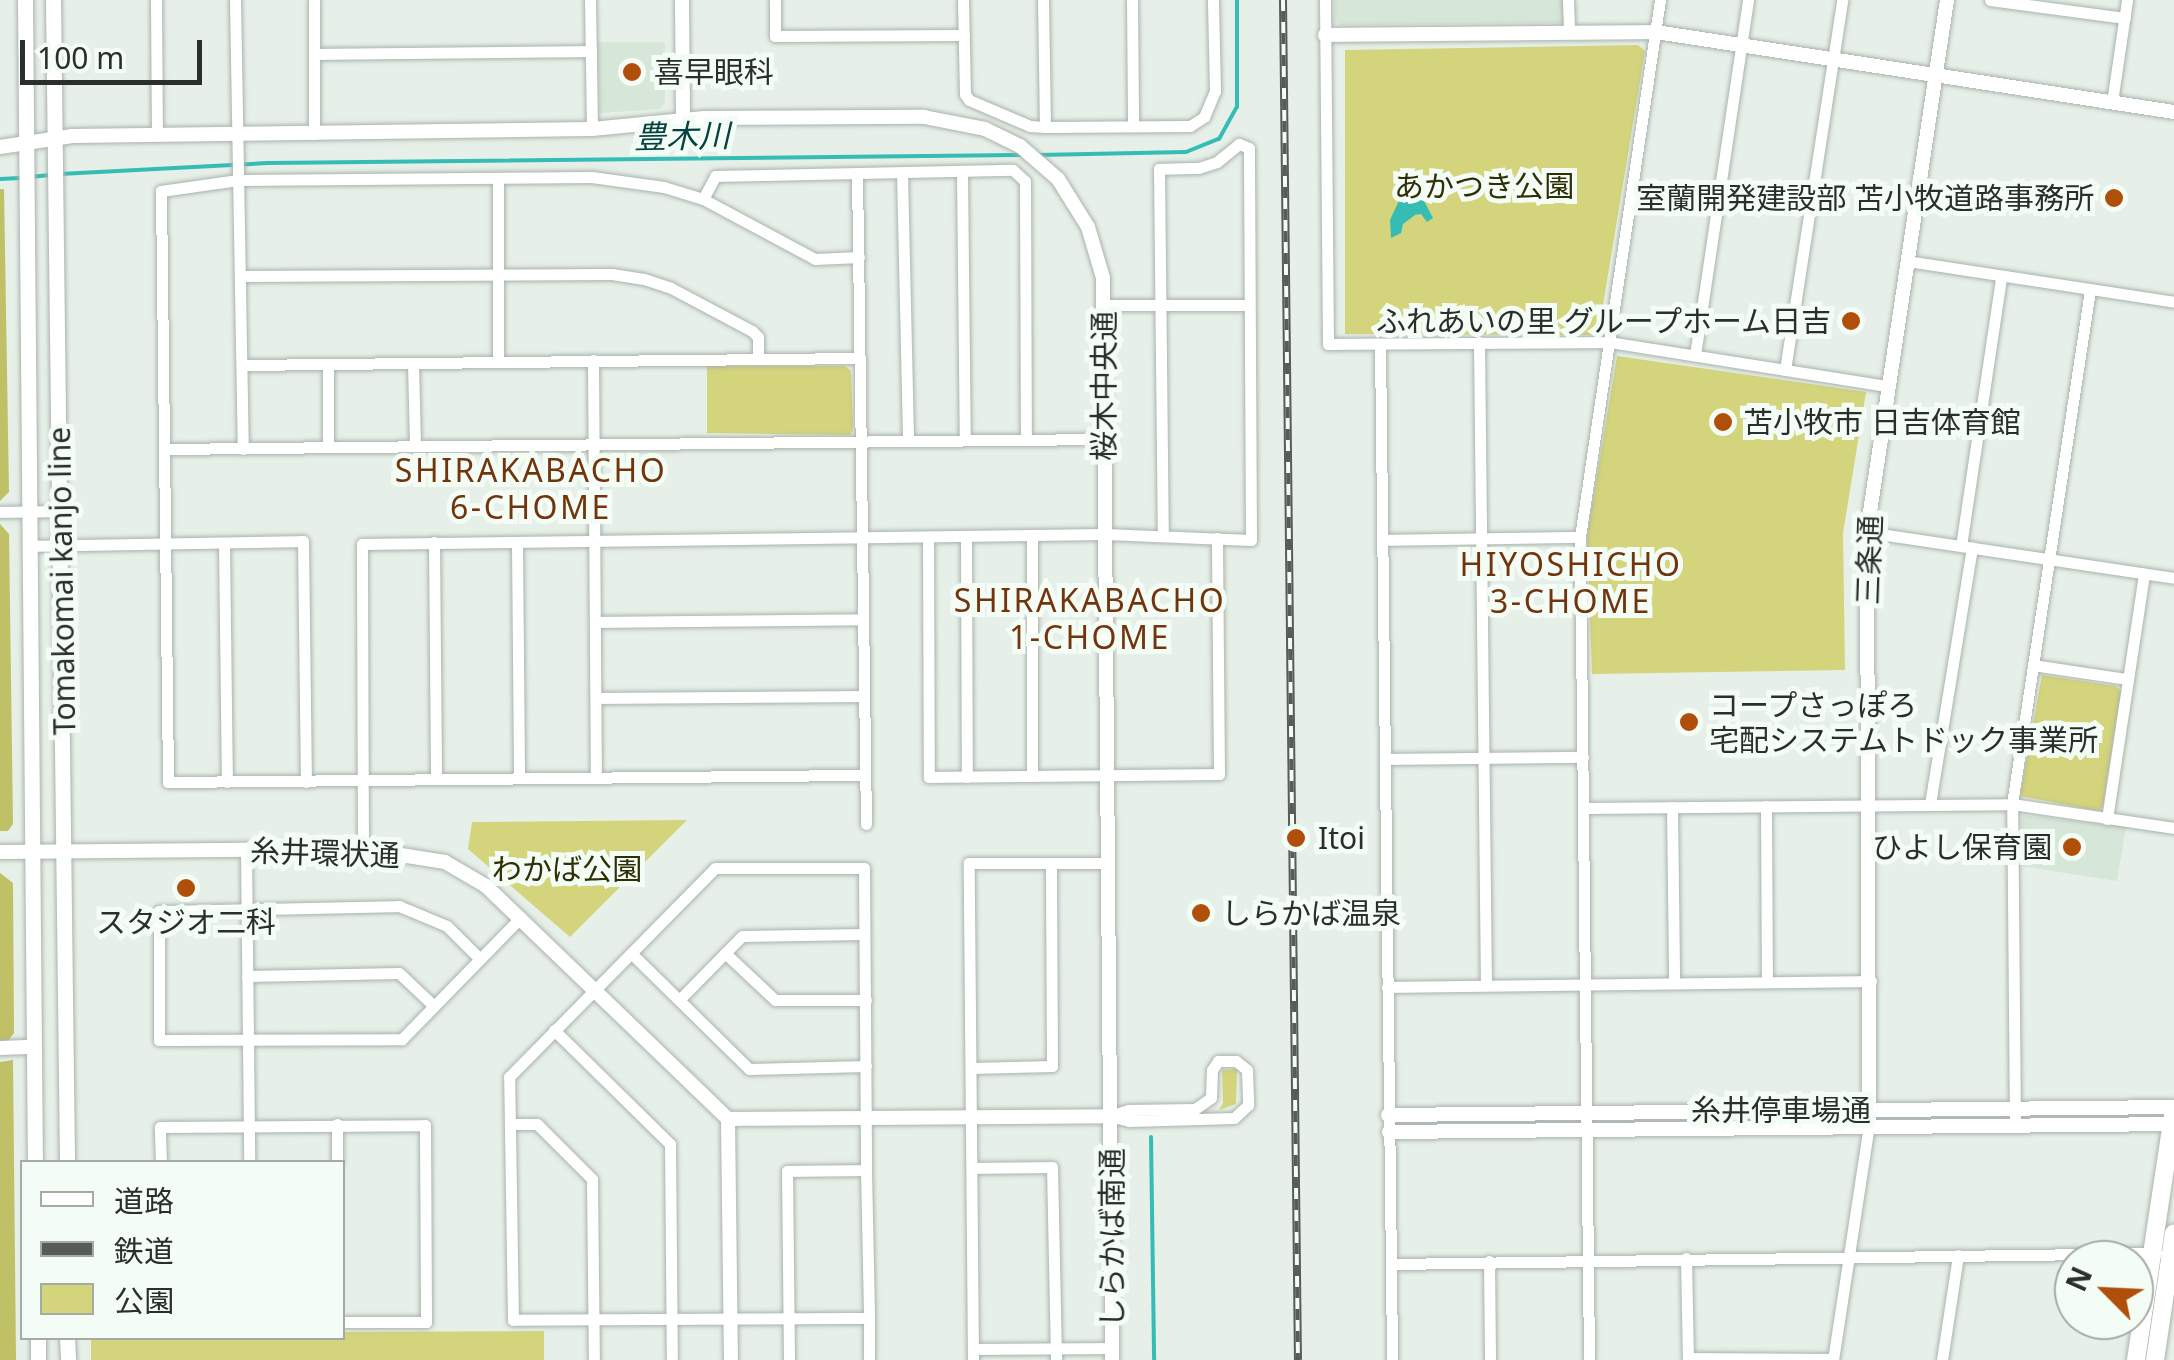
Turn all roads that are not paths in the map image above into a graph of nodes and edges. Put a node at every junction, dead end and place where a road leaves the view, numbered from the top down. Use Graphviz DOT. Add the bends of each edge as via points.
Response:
graph roads {
  1 [pos="26,0"];
  2 [pos="53,0"];
  3 [pos="156,0"];
  4 [pos="235,0"];
  5 [pos="314,0"];
  6 [pos="590,0"];
  7 [pos="682,0"];
  8 [pos="775,0"];
  9 [pos="964,0"];
  10 [pos="1043,0"];
  11 [pos="1132,0"];
  12 [pos="1213,0"];
  13 [pos="1325,0"];
  14 [pos="1568,0"];
  15 [pos="1660,0"];
  16 [pos="1748,0"];
  17 [pos="1842,0"];
  18 [pos="1947,0"];
  19 [pos="1990,0"];
  20 [pos="2128,0"];
  21 [pos="2049,4"];
  22 [pos="2124,18"];
  23 [pos="1568,32"];
  24 [pos="1656,32"];
  25 [pos="1325,35"];
  26 [pos="964,36"];
  27 [pos="1742,45"];
  28 [pos="592,51"];
  29 [pos="315,54"];
  30 [pos="1832,59"];
  31 [pos="1935,74"];
  32 [pos="2112,102"];
  33 [pos="2174,112"];
  34 [pos="683,120"];
  35 [pos="1133,125"];
  36 [pos="1044,126"];
  37 [pos="592,129"];
  38 [pos="314,134"];
  39 [pos="237,135"];
  40 [pos="157,136"];
  41 [pos="56,138"];
  42 [pos="0,147"];
  43 [pos="26,151"];
  44 [pos="962,172"];
  45 [pos="857,173"];
  46 [pos="902,173"];
  47 [pos="238,177"];
  48 [pos="498,178"];
  49 [pos="703,198"];
  50 [pos="858,257"];
  51 [pos="1907,261"];
  52 [pos="240,276"];
  53 [pos="498,276"];
  54 [pos="2001,277"];
  55 [pos="2090,290"];
  56 [pos="2174,302"];
  57 [pos="1104,305"];
  58 [pos="1249,305"];
  59 [pos="1161,306"];
  60 [pos="1480,342"];
  61 [pos="1609,342"];
  62 [pos="1380,344"];
  63 [pos="1696,355"];
  64 [pos="860,358"];
  65 [pos="758,359"];
  66 [pos="593,360"];
  67 [pos="498,362"];
  68 [pos="413,363"];
  69 [pos="242,364"];
  70 [pos="328,364"];
  71 [pos="1785,370"];
  72 [pos="1888,386"];
  73 [pos="1105,439"];
  74 [pos="965,440"];
  75 [pos="1026,440"];
  76 [pos="908,441"];
  77 [pos="861,442"];
  78 [pos="594,445"];
  79 [pos="415,446"];
  80 [pos="328,447"];
  81 [pos="164,449"];
  82 [pos="243,449"];
  83 [pos="62,511"];
  84 [pos="0,512"];
  85 [pos="28,512"];
  86 [pos="1867,532"];
  87 [pos="1105,534"];
  88 [pos="966,536"];
  89 [pos="1032,536"];
  90 [pos="1163,536"];
  91 [pos="1580,536"];
  92 [pos="928,537"];
  93 [pos="1481,537"];
  94 [pos="1217,538"];
  95 [pos="860,539"];
  96 [pos="596,540"];
  97 [pos="1382,540"];
  98 [pos="434,542"];
  99 [pos="517,542"];
  100 [pos="224,543"];
  101 [pos="164,544"];
  102 [pos="62,545"];
  103 [pos="28,546"];
  104 [pos="1966,546"];
  105 [pos="2049,558"];
  106 [pos="2144,574"];
  107 [pos="2174,578"];
  108 [pos="862,619"];
  109 [pos="596,622"];
  110 [pos="2034,665"];
  111 [pos="2128,680"];
  112 [pos="864,696"];
  113 [pos="597,698"];
  114 [pos="1583,757"];
  115 [pos="1484,758"];
  116 [pos="1384,759"];
  117 [pos="596,774"];
  118 [pos="519,775"];
  119 [pos="865,775"];
  120 [pos="1032,776"];
  121 [pos="1108,776"];
  122 [pos="967,777"];
  123 [pos="436,778"];
  124 [pos="362,779"];
  125 [pos="227,782"];
  126 [pos="306,782"];
  127 [pos="1930,804"];
  128 [pos="2012,804"];
  129 [pos="1766,806"];
  130 [pos="1869,806"];
  131 [pos="1672,807"];
  132 [pos="1585,808"];
  133 [pos="2107,818"];
  134 [pos="866,824"];
  135 [pos="2174,828"];
  136 [pos="364,849"];
  137 [pos="246,850"];
  138 [pos="0,852"];
  139 [pos="32,852"];
  140 [pos="65,852"];
  141 [pos="1051,863"];
  142 [pos="1108,863"];
  143 [pos="247,908"];
  144 [pos="522,918"];
  145 [pos="864,934"];
  146 [pos="725,952"];
  147 [pos="631,953"];
  148 [pos="480,959"];
  149 [pos="247,976"];
  150 [pos="1871,981"];
  151 [pos="1674,982"];
  152 [pos="1767,982"];
  153 [pos="1486,984"];
  154 [pos="1586,984"];
  155 [pos="1388,986"];
  156 [pos="595,990"];
  157 [pos="680,999"];
  158 [pos="866,1000"];
  159 [pos="434,1006"];
  160 [pos="554,1030"];
  161 [pos="248,1040"];
  162 [pos="0,1048"];
  163 [pos="34,1048"];
  164 [pos="866,1066"];
  165 [pos="971,1068"];
  166 [pos="1871,1108"];
  167 [pos="2015,1109"];
  168 [pos="1588,1112"];
  169 [pos="1388,1114"];
  170 [pos="971,1116"];
  171 [pos="1110,1116"];
  172 [pos="2174,1116"];
  173 [pos="728,1119"];
  174 [pos="866,1119"];
  175 [pos="248,1124"];
  176 [pos="337,1124"];
  177 [pos="511,1124"];
  178 [pos="1869,1126"];
  179 [pos="2014,1126"];
  180 [pos="1588,1130"];
  181 [pos="1389,1132"];
  182 [pos="35,1160"];
  183 [pos="66,1160"];
  184 [pos="161,1160"];
  185 [pos="249,1160"];
  186 [pos="337,1160"];
  187 [pos="972,1168"];
  188 [pos="866,1170"];
  189 [pos="2174,1233"];
  190 [pos="2162,1253"];
  191 [pos="1958,1255"];
  192 [pos="1849,1256"];
  193 [pos="1686,1258"];
  194 [pos="1588,1259"];
  195 [pos="1489,1260"];
  196 [pos="1391,1264"];
  197 [pos="2161,1304"];
  198 [pos="730,1317"];
  199 [pos="788,1318"];
  200 [pos="869,1318"];
  201 [pos="594,1319"];
  202 [pos="672,1319"];
  203 [pos="345,1322"];
  204 [pos="1056,1354"];
  205 [pos="1112,1354"];
  206 [pos="973,1355"];
  207 [pos="1688,1359"];
  208 [pos="1833,1359"];
  209 [pos="594,1360"];
  210 [pos="672,1360"];
  211 [pos="731,1360"];
  212 [pos="789,1360"];
  213 [pos="869,1360"];
  214 [pos="1392,1360"];
  215 [pos="1490,1360"];
  216 [pos="1590,1360"];
  217 [pos="1942,1360"];
  218 [pos="2136,1360"];
  219 [pos="2155,1360"];
  1 -- 43 [label="main road, Tomakomai kanjo line"];
  2 -- 41 [label="main road, Tomakomai kanjo line"];
  3 -- 40 [label="street"];
  4 -- 39 [label="street"];
  5 -- 29 [label="street"];
  6 -- 28 [label="street"];
  7 -- 34 [label="street"];
  8 -- 26 [label="street" via="775,36"];
  9 -- 26 [label="street"];
  10 -- 36 [label="street"];
  11 -- 35 [label="street"];
  12 -- 35 [label="street" via="1215,91 1204,118 1190,126"];
  13 -- 25 [label="street"];
  14 -- 23 [label="street"];
  15 -- 24 [label="street"];
  16 -- 27 [label="street"];
  17 -- 30 [label="street"];
  18 -- 31 [label="street, 三条通"];
  19 -- 21 [label="street"];
  20 -- 22 [label="street"];
  21 -- 22 [label="street"];
  22 -- 32 [label="street"];
  23 -- 24 [label="street"];
  23 -- 25 [label="street"];
  24 -- 27 [label="street"];
  24 -- 61 [label="street"];
  25 -- 62 [label="street" via="1328,344"];
  26 -- 36 [label="street" via="969,100"];
  27 -- 30 [label="street"];
  27 -- 63 [label="street"];
  28 -- 29 [label="street"];
  28 -- 37 [label="street"];
  29 -- 38 [label="street"];
  30 -- 31 [label="street"];
  30 -- 71 [label="street"];
  31 -- 32 [label="street"];
  31 -- 51 [label="street, 三条通"];
  32 -- 33 [label="street"];
  34 -- 37 [label="street, 桜木中央通"];
  34 -- 57 [label="street, 桜木中央通" via="924,116 986,129 1045,166 1088,227"];
  35 -- 36 [label="street"];
  37 -- 38 [label="street, 桜木中央通"];
  38 -- 39 [label="street, 桜木中央通"];
  39 -- 40 [label="street, 桜木中央通"];
  39 -- 47 [label="street"];
  40 -- 41 [label="street, 桜木中央通"];
  41 -- 43 [label="street, 桜木中央通"];
  41 -- 83 [label="main road, Tomakomai kanjo line"];
  42 -- 43 [label="street, 桜木中央通"];
  43 -- 85 [label="main road, Tomakomai kanjo line"];
  44 -- 46 [label="street"];
  44 -- 74 [label="street"];
  44 -- 75 [label="street" via="1013,170 1025,181"];
  45 -- 46 [label="street"];
  45 -- 49 [label="street" via="715,176"];
  45 -- 50 [label="street"];
  46 -- 76 [label="street"];
  47 -- 48 [label="street"];
  47 -- 52 [label="street"];
  47 -- 81 [label="street" via="162,191"];
  48 -- 49 [label="street" via="592,177"];
  48 -- 53 [label="street"];
  49 -- 50 [label="street" via="815,259"];
  50 -- 64 [label="street"];
  51 -- 54 [label="street"];
  51 -- 72 [label="street, 三条通"];
  52 -- 53 [label="street"];
  52 -- 69 [label="street"];
  53 -- 65 [label="street" via="612,274 671,288 752,330"];
  53 -- 67 [label="street"];
  54 -- 55 [label="street"];
  54 -- 104 [label="street"];
  55 -- 56 [label="street"];
  55 -- 105 [label="street"];
  57 -- 59 [label="street"];
  57 -- 73 [label="street, 桜木中央通"];
  58 -- 59 [label="street"];
  58 -- 59 [label="street" via="1249,148 1238,144 1218,162 1159,169"];
  58 -- 94 [label="street" via="1251,540"];
  59 -- 90 [label="street"];
  60 -- 61 [label="street"];
  60 -- 62 [label="street"];
  60 -- 93 [label="street"];
  61 -- 63 [label="street"];
  61 -- 91 [label="street"];
  62 -- 97 [label="street"];
  63 -- 71 [label="street"];
  64 -- 65 [label="street"];
  64 -- 77 [label="street"];
  65 -- 66 [label="street"];
  66 -- 67 [label="street"];
  66 -- 78 [label="street"];
  67 -- 68 [label="street"];
  68 -- 70 [label="street"];
  68 -- 79 [label="street"];
  69 -- 70 [label="street"];
  69 -- 82 [label="street"];
  70 -- 80 [label="street"];
  71 -- 72 [label="street"];
  72 -- 86 [label="street, 三条通"];
  73 -- 75 [label="street"];
  73 -- 87 [label="street, 桜木中央通"];
  74 -- 75 [label="street"];
  74 -- 76 [label="street"];
  76 -- 77 [label="street"];
  77 -- 78 [label="street"];
  77 -- 95 [label="street"];
  78 -- 79 [label="street"];
  78 -- 96 [label="street"];
  79 -- 80 [label="street"];
  80 -- 82 [label="street"];
  81 -- 82 [label="street"];
  81 -- 101 [label="street"];
  83 -- 85 [label="street"];
  83 -- 102 [label="main road, Tomakomai kanjo line"];
  84 -- 85 [label="street"];
  85 -- 103 [label="main road, Tomakomai kanjo line"];
  86 -- 104 [label="street"];
  86 -- 130 [label="street, 三条通"];
  87 -- 89 [label="street"];
  87 -- 90 [label="street"];
  87 -- 121 [label="street, 桜木中央通"];
  88 -- 89 [label="street"];
  88 -- 92 [label="street"];
  88 -- 122 [label="street"];
  89 -- 120 [label="street"];
  90 -- 94 [label="street"];
  91 -- 93 [label="street"];
  91 -- 114 [label="street"];
  92 -- 95 [label="street"];
  92 -- 122 [label="street" via="929,777"];
  93 -- 97 [label="street"];
  93 -- 115 [label="street"];
  94 -- 121 [label="street" via="1220,774"];
  95 -- 96 [label="street"];
  95 -- 108 [label="street"];
  96 -- 99 [label="street"];
  96 -- 109 [label="street"];
  97 -- 116 [label="street"];
  98 -- 99 [label="street"];
  98 -- 123 [label="street"];
  98 -- 124 [label="street" via="362,544"];
  99 -- 118 [label="street"];
  100 -- 101 [label="street"];
  100 -- 125 [label="street"];
  100 -- 126 [label="street" via="302,542"];
  101 -- 102 [label="street"];
  101 -- 125 [label="street" via="168,782"];
  102 -- 103 [label="street"];
  102 -- 140 [label="main road, Tomakomai kanjo line"];
  103 -- 139 [label="main road, Tomakomai kanjo line"];
  104 -- 105 [label="street"];
  104 -- 127 [label="street"];
  105 -- 106 [label="street"];
  105 -- 110 [label="street"];
  106 -- 107 [label="street"];
  106 -- 111 [label="street"];
  108 -- 109 [label="street"];
  108 -- 112 [label="street"];
  109 -- 113 [label="street"];
  110 -- 111 [label="street"];
  110 -- 128 [label="street"];
  111 -- 133 [label="street"];
  112 -- 113 [label="street"];
  112 -- 119 [label="street"];
  113 -- 117 [label="street"];
  114 -- 115 [label="street"];
  114 -- 132 [label="street"];
  115 -- 116 [label="street"];
  115 -- 153 [label="street"];
  116 -- 155 [label="street"];
  117 -- 118 [label="street"];
  117 -- 119 [label="street"];
  118 -- 123 [label="street"];
  119 -- 134 [label="street"];
  120 -- 121 [label="street"];
  120 -- 122 [label="street"];
  121 -- 142 [label="street, 桜木中央通"];
  123 -- 124 [label="street"];
  124 -- 126 [label="street"];
  124 -- 136 [label="street"];
  125 -- 126 [label="street"];
  127 -- 128 [label="street"];
  127 -- 130 [label="street"];
  128 -- 133 [label="street"];
  128 -- 167 [label="street"];
  129 -- 130 [label="street"];
  129 -- 131 [label="street"];
  129 -- 152 [label="street"];
  130 -- 150 [label="street, 三条通"];
  131 -- 132 [label="street"];
  131 -- 151 [label="street"];
  132 -- 154 [label="street"];
  133 -- 135 [label="street"];
  136 -- 137 [label="street, 糸井環状通"];
  136 -- 144 [label="street, 糸井環状通" via="445,862"];
  137 -- 140 [label="street, 糸井環状通"];
  137 -- 143 [label="street"];
  138 -- 139 [label="street, 糸井環状通"];
  139 -- 140 [label="street, 糸井環状通"];
  139 -- 163 [label="main road, Tomakomai kanjo line"];
  140 -- 183 [label="main road, Tomakomai kanjo line"];
  141 -- 142 [label="street"];
  141 -- 165 [label="street" via="1052,1066"];
  141 -- 165 [label="street" via="969,863"];
  142 -- 171 [label="street, 桜木中央通"];
  143 -- 148 [label="street" via="399,906 447,926"];
  143 -- 149 [label="street"];
  143 -- 161 [label="street" via="159,911 159,1040"];
  144 -- 148 [label="street"];
  144 -- 156 [label="street, 糸井環状通"];
  145 -- 146 [label="street" via="742,936"];
  145 -- 147 [label="street" via="864,868 715,868"];
  145 -- 158 [label="street"];
  146 -- 157 [label="street"];
  146 -- 158 [label="street" via="775,1000"];
  147 -- 156 [label="street"];
  147 -- 157 [label="street"];
  148 -- 159 [label="street"];
  149 -- 159 [label="street" via="399,973"];
  149 -- 161 [label="street"];
  150 -- 152 [label="street"];
  150 -- 166 [label="street, 三条通"];
  151 -- 152 [label="street"];
  151 -- 154 [label="street"];
  153 -- 154 [label="street"];
  153 -- 155 [label="street"];
  154 -- 168 [label="street"];
  155 -- 169 [label="street"];
  156 -- 160 [label="street"];
  156 -- 173 [label="street, 糸井環状通"];
  157 -- 164 [label="street" via="748,1069"];
  158 -- 164 [label="street"];
  159 -- 161 [label="street" via="402,1039"];
  160 -- 177 [label="street" via="509,1078"];
  160 -- 202 [label="street" via="670,1144"];
  161 -- 175 [label="street"];
  162 -- 163 [label="street"];
  163 -- 182 [label="main road, Tomakomai kanjo line"];
  164 -- 174 [label="street"];
  165 -- 170 [label="street"];
  166 -- 167 [label="street, 糸井停車場通"];
  166 -- 168 [label="street, 糸井停車場通"];
  166 -- 178 [label="street, 三条通"];
  167 -- 172 [label="street, 糸井停車場通"];
  167 -- 179 [label="street"];
  168 -- 169 [label="street, 糸井停車場通"];
  168 -- 180 [label="street"];
  169 -- 181 [label="street"];
  170 -- 171 [label="street"];
  170 -- 174 [label="street"];
  170 -- 187 [label="street"];
  171 -- 171 [label="street" via="1194,1109 1211,1098 1218,1061 1236,1061 1247,1070 1248,1106 1234,1118 1129,1122"];
  171 -- 205 [label="street, しらかば南通"];
  172 -- 179 [label="street, 糸井停車場通"];
  172 -- 190 [label="highway"];
  173 -- 174 [label="street"];
  173 -- 198 [label="street"];
  174 -- 188 [label="street"];
  175 -- 176 [label="street"];
  175 -- 184 [label="street" via="160,1127"];
  175 -- 185 [label="street"];
  176 -- 186 [label="street"];
  176 -- 203 [label="street" via="424,1125 426,1322"];
  177 -- 201 [label="street" via="537,1124 592,1178"];
  177 -- 201 [label="street" via="513,1320"];
  178 -- 179 [label="street, 糸井停車場通"];
  178 -- 180 [label="street, 糸井停車場通"];
  178 -- 192 [label="street"];
  180 -- 181 [label="street, 糸井停車場通"];
  180 -- 194 [label="street"];
  181 -- 196 [label="street"];
  187 -- 204 [label="street" via="1052,1167"];
  187 -- 206 [label="street"];
  188 -- 199 [label="street" via="787,1171"];
  188 -- 200 [label="street"];
  189 -- 190 [label="highway"];
  190 -- 191 [label="street"];
  190 -- 197 [label="highway"];
  191 -- 192 [label="street"];
  191 -- 217 [label="street"];
  192 -- 193 [label="street"];
  192 -- 208 [label="street"];
  193 -- 194 [label="street"];
  193 -- 207 [label="street"];
  194 -- 195 [label="street"];
  194 -- 216 [label="street"];
  195 -- 196 [label="street"];
  195 -- 215 [label="street"];
  196 -- 214 [label="street"];
  197 -- 218 [label="highway"];
  197 -- 219 [label="highway"];
  198 -- 199 [label="street"];
  198 -- 202 [label="street"];
  198 -- 211 [label="street"];
  199 -- 200 [label="street"];
  199 -- 212 [label="street"];
  200 -- 213 [label="street"];
  201 -- 202 [label="street"];
  201 -- 209 [label="street"];
  202 -- 210 [label="street"];
  204 -- 205 [label="street"];
  204 -- 206 [label="street"];
  207 -- 208 [label="street"];
}
